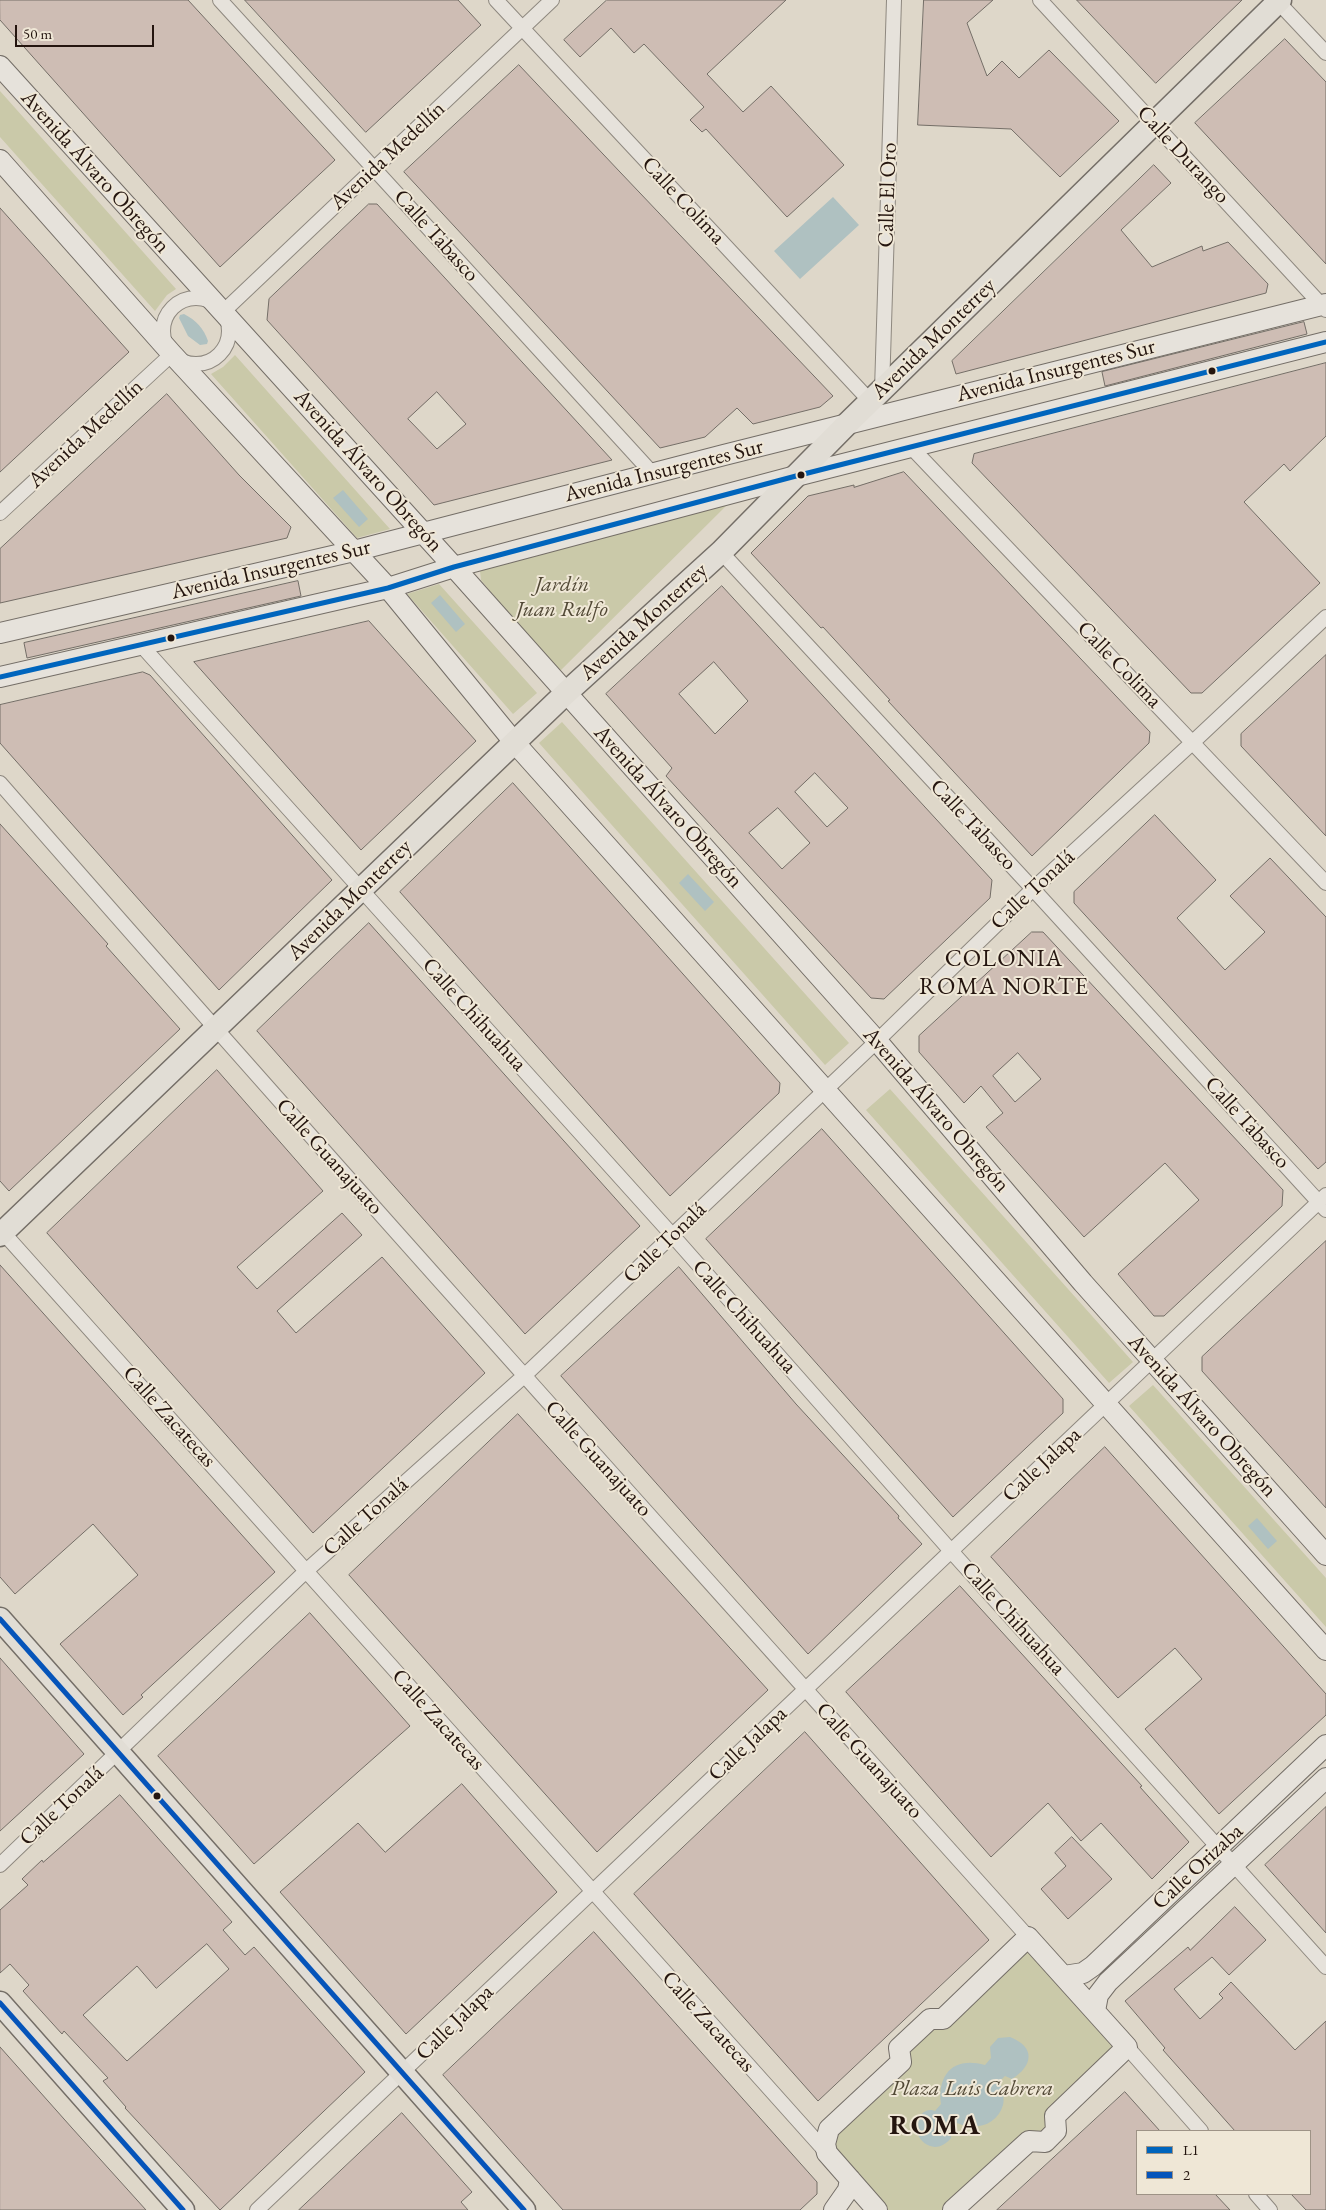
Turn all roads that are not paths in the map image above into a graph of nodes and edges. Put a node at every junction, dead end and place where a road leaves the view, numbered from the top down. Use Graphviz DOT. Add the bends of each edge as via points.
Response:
graph roads {
  1 [pos="220,0"];
  2 [pos="496,0"];
  3 [pos="552,0"];
  4 [pos="894,0"];
  5 [pos="1040,0"];
  6 [pos="1279,1"];
  7 [pos="523,28"];
  8 [pos="1326,53"];
  9 [pos="0,66"];
  10 [pos="1154,123"];
  11 [pos="0,160"];
  12 [pos="374,169"];
  13 [pos="1324,306"];
  14 [pos="223,312"];
  15 [pos="1326,342"];
  16 [pos="172,354"];
  17 [pos="876,395"];
  18 [pos="847,424"];
  19 [pos="911,447"];
  20 [pos="652,473"];
  21 [pos="796,476"];
  22 [pos="0,513"];
  23 [pos="422,532"];
  24 [pos="354,551"];
  25 [pos="721,552"];
  26 [pos="454,567"];
  27 [pos="388,588"];
  28 [pos="1326,616"];
  29 [pos="0,633"];
  30 [pos="141,645"];
  31 [pos="0,677"];
  32 [pos="566,693"];
  33 [pos="514,742"];
  34 [pos="1192,742"];
  35 [pos="0,783"];
  36 [pos="1326,883"];
  37 [pos="1032,888"];
  38 [pos="362,889"];
  39 [pos="215,1029"];
  40 [pos="877,1041"];
  41 [pos="826,1088"];
  42 [pos="1324,1202"];
  43 [pos="1,1232"];
  44 [pos="673,1236"];
  45 [pos="1152,1360"];
  46 [pos="524,1376"];
  47 [pos="1106,1404"];
  48 [pos="951,1551"];
  49 [pos="1326,1555"];
  50 [pos="306,1571"];
  51 [pos="0,1619"];
  52 [pos="1326,1650"];
  53 [pos="805,1690"];
  54 [pos="1326,1745"];
  55 [pos="119,1752"];
  56 [pos="1326,1778"];
  57 [pos="1219,1847"];
  58 [pos="1236,1864"];
  59 [pos="0,1865"];
  60 [pos="591,1892"];
  61 [pos="1028,1937"];
  62 [pos="1326,1967"];
  63 [pos="1064,1976"];
  64 [pos="0,2003"];
  65 [pos="1095,2011"];
  66 [pos="1126,2047"];
  67 [pos="403,2073"];
  68 [pos="1200,2130"];
  69 [pos="826,2153"];
  70 [pos="850,2179"];
  71 [pos="1257,2195"];
  72 [pos="183,2210"];
  73 [pos="257,2210"];
  74 [pos="524,2210"];
  75 [pos="834,2210"];
  76 [pos="878,2210"];
  77 [pos="953,2210"];
  78 [pos="1270,2210"];
  1 -- 12 [label="street, Calle Tabasco"];
  2 -- 7 [label="street, Calle Colima"];
  3 -- 7 [label="street, Avenida Medellín"];
  4 -- 17 [label="street, Calle El Oro"];
  5 -- 10 [label="street, Calle Durango"];
  6 -- 8 [label="street"];
  6 -- 10 [label="main road, Avenida Monterrey"];
  7 -- 12 [label="street, Avenida Medellín"];
  7 -- 17 [label="street, Calle Colima"];
  9 -- 14 [label="main road, Avenida Álvaro Obregón"];
  10 -- 13 [label="street, Calle Durango"];
  10 -- 17 [label="main road, Avenida Monterrey"];
  11 -- 16 [label="main road"];
  12 -- 14 [label="street, Avenida Medellín"];
  12 -- 20 [label="street, Calle Tabasco"];
  13 -- 18 [label="main road, Avenida Insurgentes Sur"];
  14 -- 16 [label="street" via="229,329 228,338 214,359 205,363 188,363"];
  14 -- 16 [label="street" via="208,300 198,298 179,303 166,317 163,327 163,337"];
  14 -- 23 [label="main road, Avenida Álvaro Obregón"];
  15 -- 19 [label="main road, Avenida Insurgentes Sur"];
  16 -- 22 [label="street, Avenida Medellín"];
  16 -- 24 [label="main road"];
  17 -- 18 [label="main road, Avenida Monterrey"];
  18 -- 20 [label="main road, Avenida Insurgentes Sur"];
  18 -- 21 [label="main road, Avenida Monterrey"];
  19 -- 21 [label="main road, Avenida Insurgentes Sur"];
  19 -- 34 [label="street, Calle Colima"];
  20 -- 23 [label="main road, Avenida Insurgentes Sur"];
  21 -- 25 [label="main road, Avenida Monterrey"];
  21 -- 26 [label="main road, Avenida Insurgentes Sur"];
  23 -- 24 [label="main road, Avenida Insurgentes Sur"];
  23 -- 26 [label="main road, Avenida Álvaro Obregón"];
  24 -- 27 [label="main road"];
  24 -- 29 [label="main road, Avenida Insurgentes Sur"];
  25 -- 32 [label="main road, Avenida Monterrey"];
  25 -- 37 [label="street, Calle Tabasco"];
  26 -- 27 [label="main road, Avenida Insurgentes Sur"];
  26 -- 32 [label="main road, Avenida Álvaro Obregón"];
  27 -- 30 [label="main road, Avenida Insurgentes Sur"];
  27 -- 33 [label="main road"];
  28 -- 34 [label="street, Calle Tonalá"];
  30 -- 31 [label="main road, Avenida Insurgentes Sur"];
  30 -- 38 [label="street, Calle Chihuahua"];
  32 -- 33 [label="main road, Avenida Monterrey"];
  32 -- 40 [label="main road, Avenida Álvaro Obregón"];
  33 -- 38 [label="main road, Avenida Monterrey"];
  33 -- 41 [label="main road"];
  34 -- 36 [label="street, Calle Colima"];
  34 -- 37 [label="street, Calle Tonalá"];
  35 -- 39 [label="street, Calle Guanajuato"];
  37 -- 40 [label="street, Calle Tonalá"];
  37 -- 42 [label="street, Calle Tabasco"];
  38 -- 39 [label="main road, Avenida Monterrey"];
  38 -- 44 [label="street, Calle Chihuahua"];
  39 -- 43 [label="main road, Avenida Monterrey"];
  39 -- 46 [label="street, Calle Guanajuato"];
  40 -- 41 [label="street, Calle Tonalá"];
  40 -- 45 [label="main road, Avenida Álvaro Obregón"];
  41 -- 44 [label="street, Calle Tonalá"];
  41 -- 47 [label="main road"];
  42 -- 45 [label="street, Calle Jalapa"];
  43 -- 50 [label="street, Calle Zacatecas"];
  44 -- 46 [label="street, Calle Tonalá"];
  44 -- 48 [label="street, Calle Chihuahua"];
  45 -- 47 [label="street, Calle Jalapa"];
  45 -- 49 [label="main road, Avenida Álvaro Obregón"];
  46 -- 50 [label="street, Calle Tonalá"];
  46 -- 53 [label="street, Calle Guanajuato"];
  47 -- 48 [label="street, Calle Jalapa"];
  47 -- 52 [label="main road"];
  48 -- 53 [label="street, Calle Jalapa"];
  48 -- 57 [label="street, Calle Chihuahua"];
  50 -- 55 [label="street, Calle Tonalá"];
  50 -- 60 [label="street, Calle Zacatecas"];
  51 -- 55 [label="main road"];
  53 -- 60 [label="street, Calle Jalapa"];
  53 -- 61 [label="street, Calle Guanajuato"];
  54 -- 57 [label="main road, Calle Orizaba"];
  55 -- 59 [label="street, Calle Tonalá"];
  55 -- 67 [label="main road"];
  56 -- 58 [label="main road, Calle Orizaba"];
  57 -- 58 [label="street, Calle Chihuahua"];
  57 -- 63 [label="main road, Calle Orizaba" via="1093,1966 1083,1973"];
  58 -- 62 [label="street, Calle Chihuahua"];
  58 -- 65 [label="main road, Calle Orizaba" via="1108,1982 1098,1995"];
  60 -- 67 [label="street, Calle Jalapa"];
  60 -- 69 [label="street, Calle Zacatecas"];
  61 -- 63 [label="main road, Calle Guanajuato"];
  61 -- 69 [label="main road" via="943,2018 930,2019 899,2048 901,2062 829,2129 824,2144"];
  63 -- 65 [label="main road, Calle Guanajuato"];
  64 -- 72 [label="main road"];
  65 -- 66 [label="main road, Calle Guanajuato"];
  66 -- 68 [label="street, Calle Guanajuato"];
  66 -- 77 [label="main road" via="1055,2116 1056,2131 1045,2142 1029,2140"];
  67 -- 73 [label="street, Calle Jalapa"];
  67 -- 74 [label="main road"];
  69 -- 70 [label="main road, Calle Zacatecas"];
  70 -- 75 [label="main road" via="848,2190"];
  70 -- 76 [label="main road, Calle Zacatecas"];
  71 -- 78 [label="street"];
}
